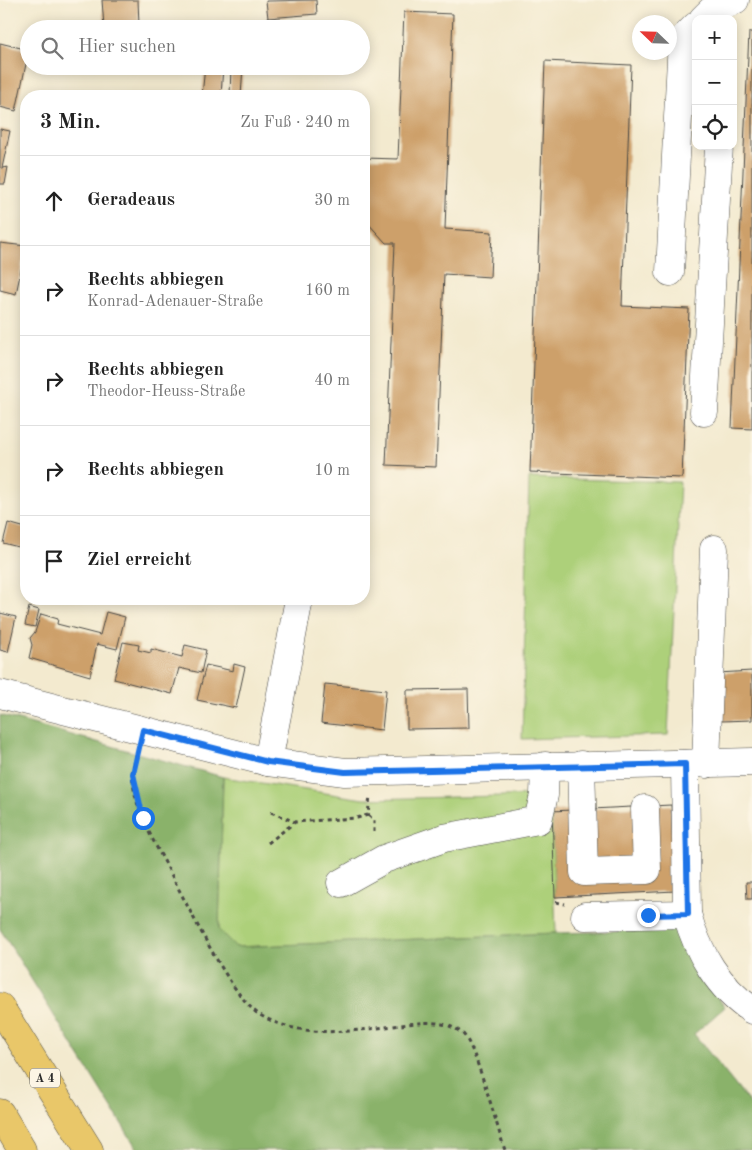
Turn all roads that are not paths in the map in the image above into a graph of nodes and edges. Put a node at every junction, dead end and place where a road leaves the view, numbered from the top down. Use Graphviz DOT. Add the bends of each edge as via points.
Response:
graph roads {
  1 [pos="692,32"];
  2 [pos="719,150"];
  3 [pos="670,272"];
  4 [pos="704,412"];
  5 [pos="714,549"];
  6 [pos="297,605"];
  7 [pos="0,694"];
  8 [pos="268,762"];
  9 [pos="752,762"];
  10 [pos="696,764"];
  11 [pos="580,765"];
  12 [pos="545,766"];
  13 [pos="645,809"];
  14 [pos="341,883"];
  15 [pos="688,914"];
  16 [pos="585,916"];
  17 [pos="0,1007"];
  18 [pos="752,1010"];
  19 [pos="0,1113"];
  20 [pos="22,1150"];
  21 [pos="89,1150"];
  1 -- 3 [label="street" via="682,40"];
  2 -- 4 [label="street"];
  5 -- 10 [label="street"];
  6 -- 8 [label="street"];
  7 -- 8 [label="street"];
  8 -- 12 [label="street" via="370,772"];
  9 -- 10 [label="street"];
  10 -- 11 [label="street"];
  10 -- 15 [label="street"];
  11 -- 12 [label="street"];
  11 -- 13 [label="street" via="584,872 647,870"];
  12 -- 14 [label="street" via="544,795 538,820 444,838 384,859"];
  15 -- 16 [label="street"];
  15 -- 18 [label="street" via="694,937 721,983 739,1002"];
  17 -- 21 [label="highway, A 4"];
  19 -- 20 [label="highway"];
}
